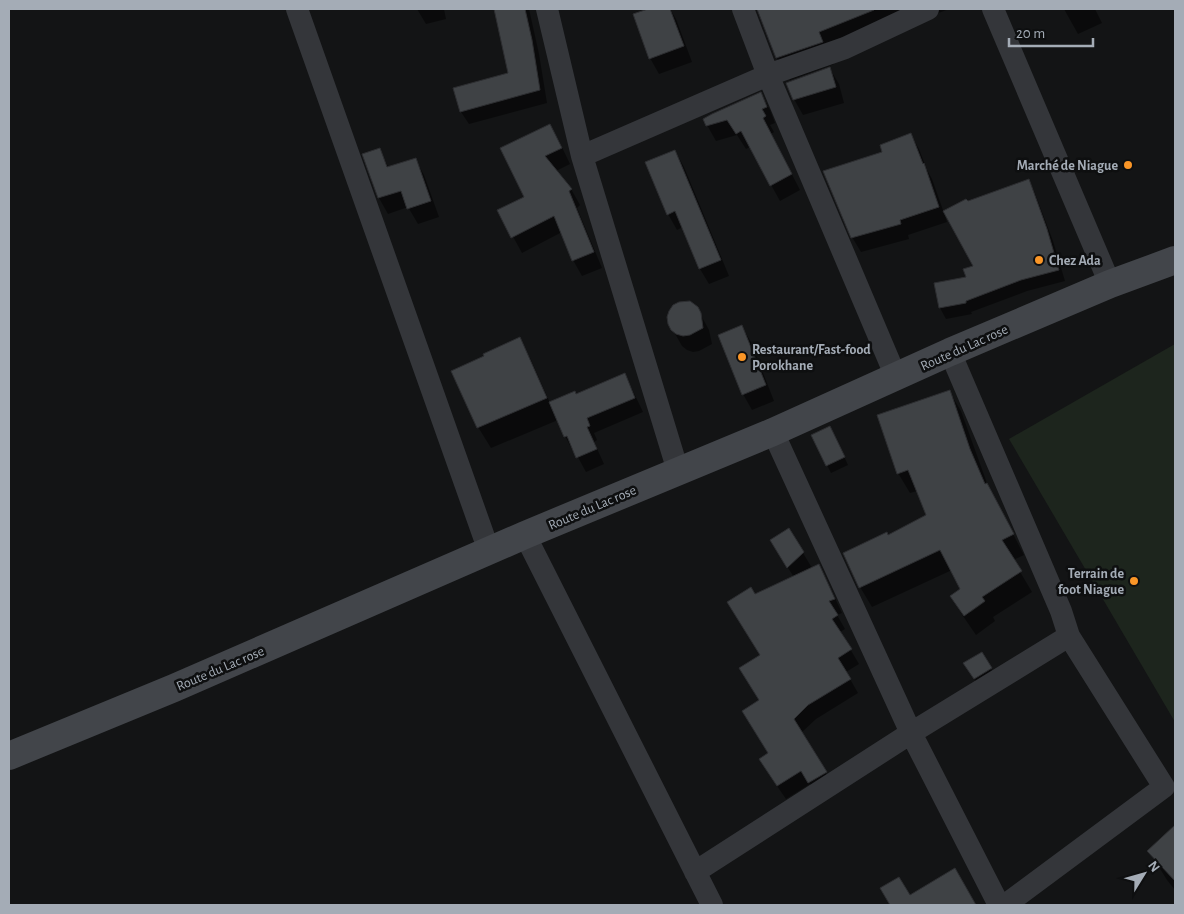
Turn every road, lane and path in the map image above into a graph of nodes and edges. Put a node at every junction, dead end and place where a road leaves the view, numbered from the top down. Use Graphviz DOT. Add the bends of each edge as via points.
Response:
graph roads {
  1 [pos="297,9"];
  2 [pos="547,9"];
  3 [pos="743,9"];
  4 [pos="928,9"];
  5 [pos="993,9"];
  6 [pos="768,75"];
  7 [pos="582,156"];
  8 [pos="1175,260"];
  9 [pos="1110,284"];
  10 [pos="950,352"];
  11 [pos="896,377"];
  12 [pos="773,432"];
  13 [pos="678,471"];
  14 [pos="525,535"];
  15 [pos="489,551"];
  16 [pos="1069,636"];
  17 [pos="911,733"];
  18 [pos="9,756"];
  19 [pos="695,872"];
  20 [pos="712,905"];
  21 [pos="999,905"];
  22 [pos="1004,905"];
  1 -- 15 [label="street"];
  2 -- 7 [label="street"];
  3 -- 6 [label="street"];
  4 -- 6 [label="street" via="845,48"];
  5 -- 9 [label="street"];
  6 -- 7 [label="street"];
  6 -- 11 [label="street"];
  7 -- 13 [label="street"];
  8 -- 9 [label="main road, Route du Lac rose"];
  9 -- 10 [label="main road, Route du Lac rose"];
  10 -- 11 [label="main road, Route du Lac rose"];
  10 -- 16 [label="street" via="1062,611"];
  11 -- 12 [label="main road, Route du Lac rose"];
  12 -- 13 [label="main road, Route du Lac rose"];
  12 -- 17 [label="street"];
  13 -- 14 [label="main road, Route du Lac rose"];
  14 -- 15 [label="main road, Route du Lac rose"];
  14 -- 19 [label="street"];
  15 -- 18 [label="main road, Route du Lac rose"];
  16 -- 17 [label="street"];
  16 -- 22 [label="street" via="1164,787"];
  17 -- 19 [label="street"];
  17 -- 21 [label="street"];
  19 -- 20 [label="street"];
}
